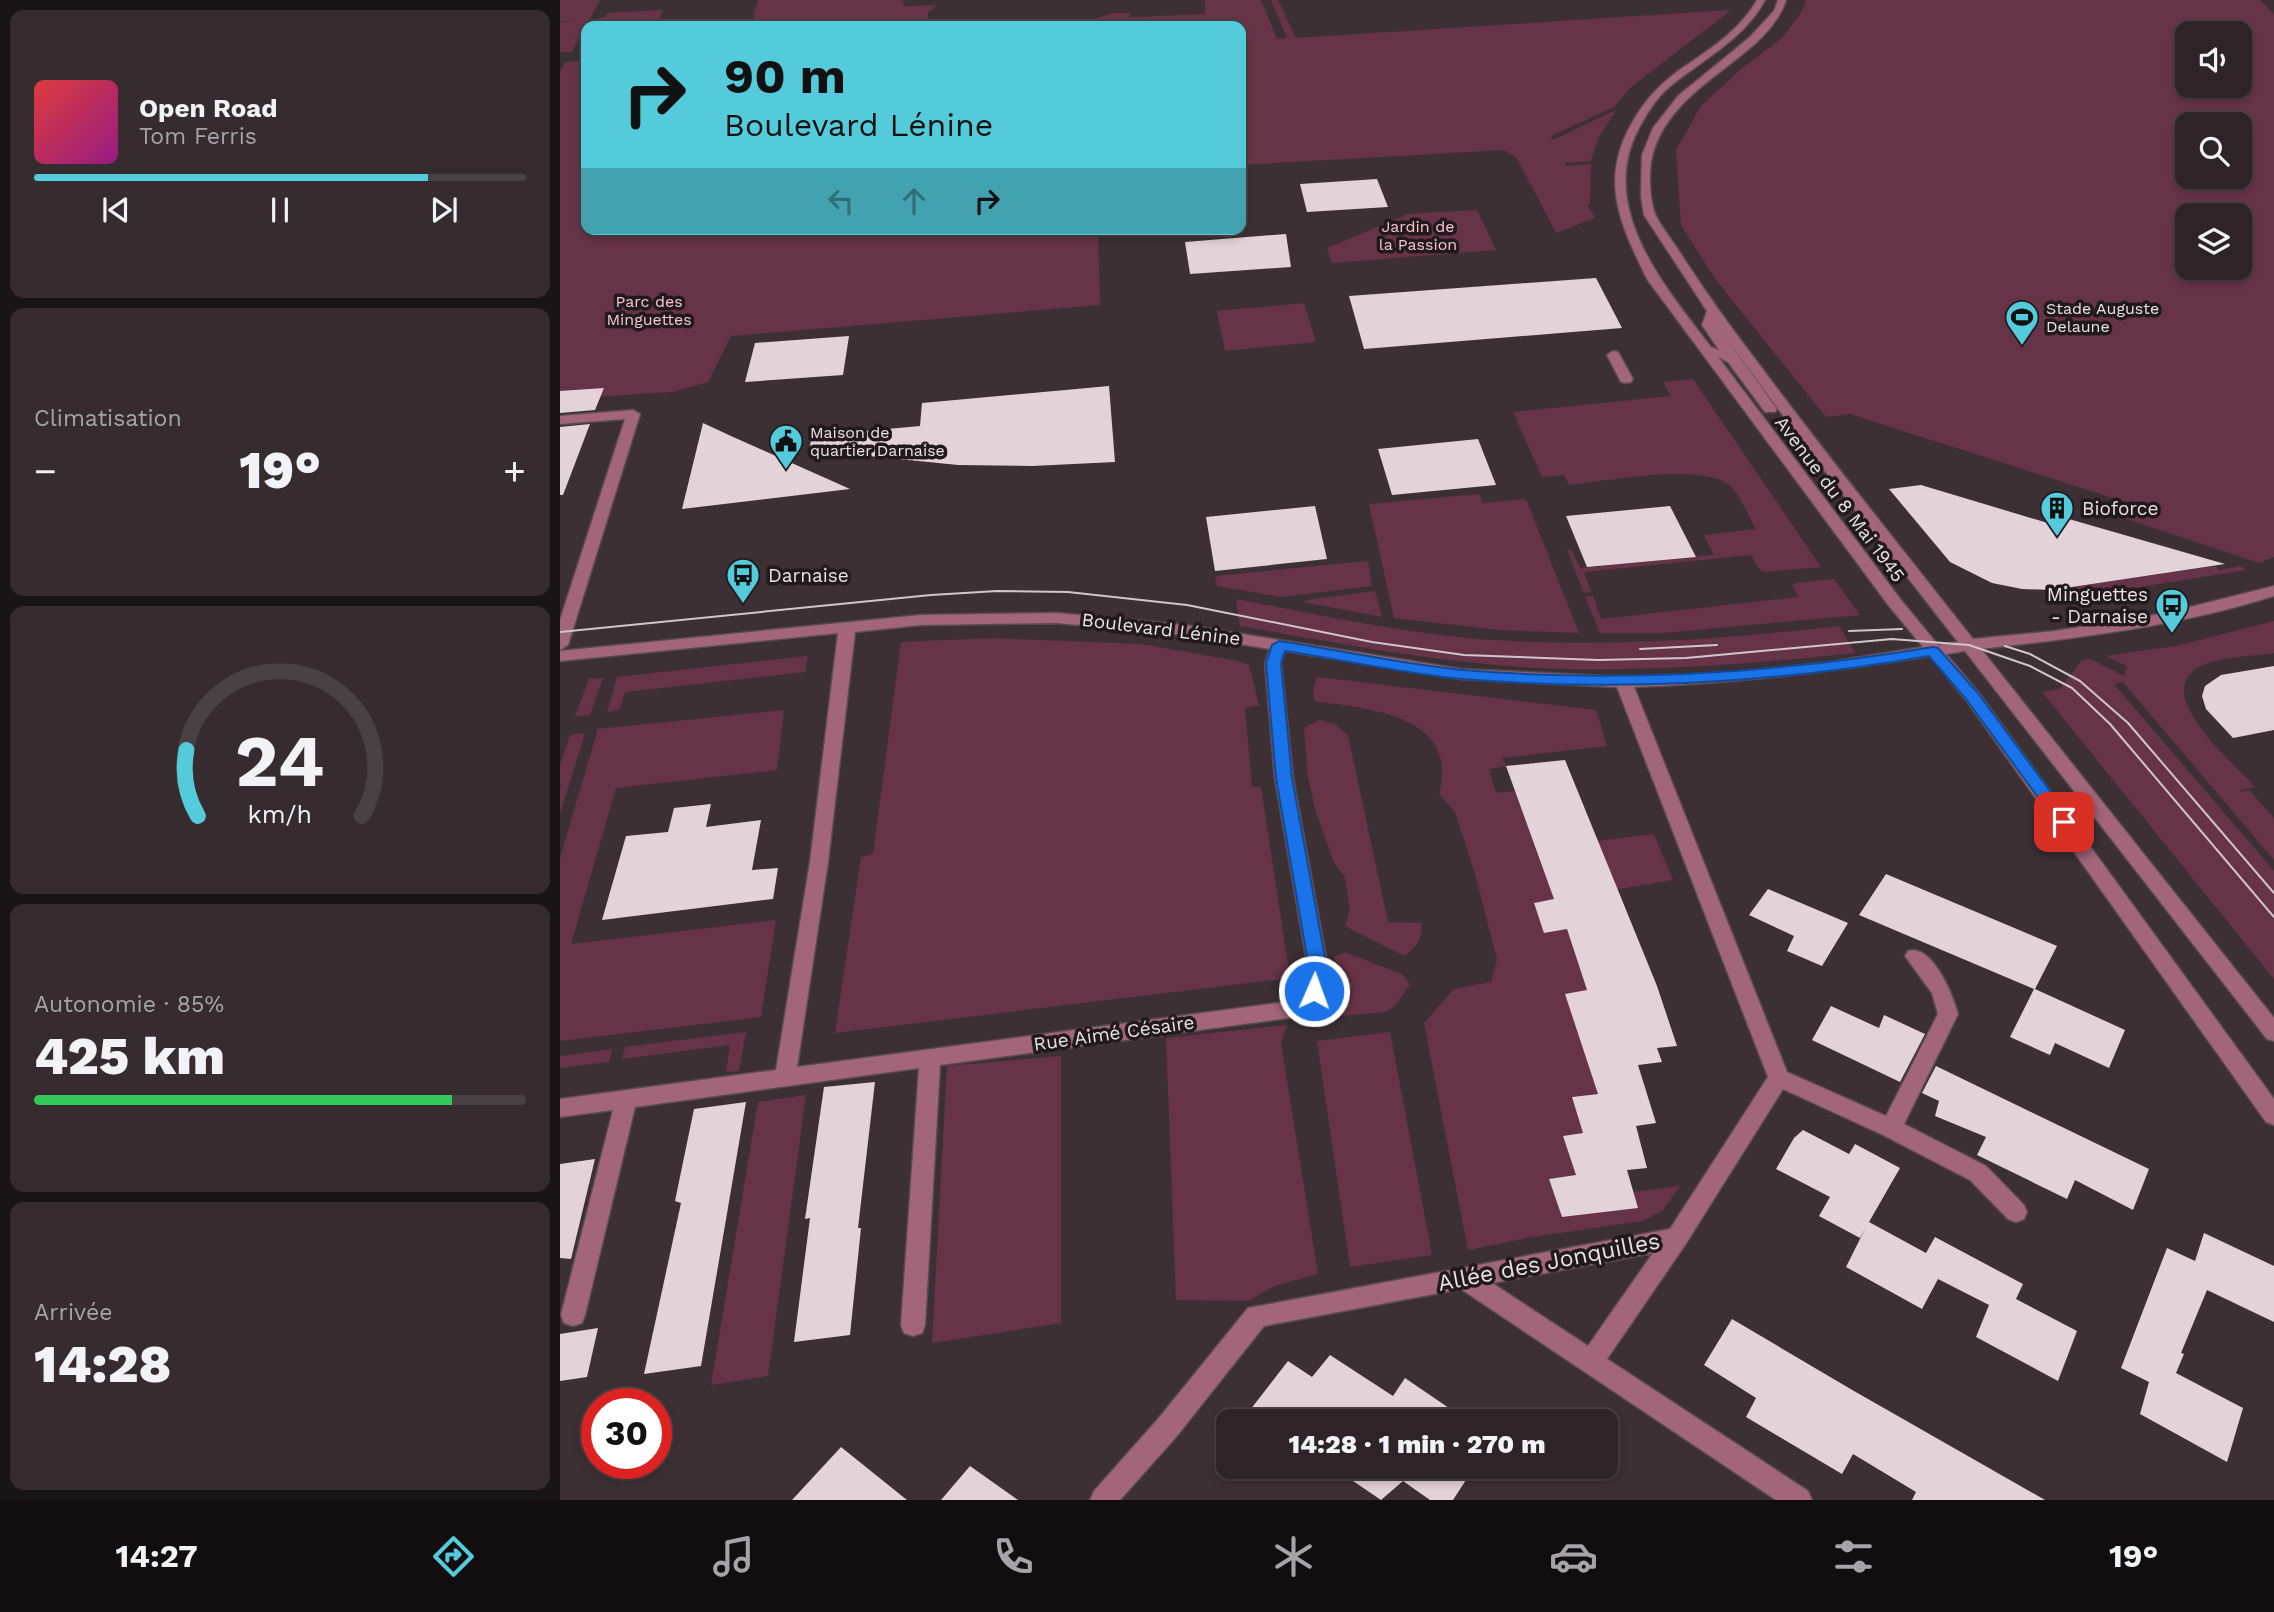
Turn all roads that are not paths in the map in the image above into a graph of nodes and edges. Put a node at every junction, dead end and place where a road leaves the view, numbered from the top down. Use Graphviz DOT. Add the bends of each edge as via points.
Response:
graph roads {
  1 [pos="1761,0"];
  2 [pos="1782,0"];
  3 [pos="1713,311"];
  4 [pos="1706,350"];
  5 [pos="1613,355"];
  6 [pos="1731,357"];
  7 [pos="1719,368"];
  8 [pos="1626,379"];
  9 [pos="1793,419"];
  10 [pos="560,420"];
  11 [pos="2274,591"];
  12 [pos="847,629"];
  13 [pos="560,645"];
  14 [pos="1279,645"];
  15 [pos="1969,645"];
  16 [pos="1933,651"];
  17 [pos="560,656"];
  18 [pos="1624,682"];
  19 [pos="1915,956"];
  20 [pos="2274,1033"];
  21 [pos="930,1058"];
  22 [pos="1779,1078"];
  23 [pos="785,1079"];
  24 [pos="626,1100"];
  25 [pos="560,1108"];
  26 [pos="2274,1116"];
  27 [pos="1891,1128"];
  28 [pos="2016,1212"];
  29 [pos="1677,1238"];
  30 [pos="1464,1278"];
  31 [pos="573,1315"];
  32 [pos="913,1325"];
  33 [pos="1591,1362"];
  34 [pos="1103,1500"];
  35 [pos="1799,1500"];
  1 -- 4 [label="street, Avenue du 8 Mai 1945" via="1731,37 1656,94 1622,152 1618,192 1631,235 1653,279"];
  2 -- 3 [label="street, Avenue du 8 Mai 1945" via="1778,12 1752,40 1681,97 1658,128 1647,155 1650,215"];
  3 -- 6 [label="street, Avenue du 8 Mai 1945" via="1708,325"];
  3 -- 9 [label="street, Avenue du 8 Mai 1945"];
  4 -- 6 [label="street"];
  4 -- 7 [label="street, Avenue du 8 Mai 1945"];
  5 -- 8 [label="street"];
  6 -- 7 [label="street"];
  6 -- 9 [label="street, Avenue du 8 Mai 1945" via="1770,408"];
  7 -- 16 [label="street, Avenue du 8 Mai 1945"];
  9 -- 15 [label="street, Avenue du 8 Mai 1945"];
  10 -- 13 [label="street" via="633,414"];
  11 -- 15 [label="street, Boulevard Lénine" via="2166,618"];
  12 -- 14 [label="street, Boulevard Lénine" via="921,620 1057,618 1174,628"];
  12 -- 17 [label="street, Boulevard Lénine"];
  12 -- 23 [label="street" via="819,862"];
  14 -- 18 [label="street, Boulevard Lénine" via="1461,674"];
  14 -- 21 [label="street, Rue Aimé Césaire" via="1273,663 1284,778 1319,974 1304,1003 1289,1010"];
  15 -- 16 [label="street, Boulevard Lénine"];
  15 -- 20 [label="street, Avenue du 8 Mai 1945"];
  16 -- 18 [label="street, Boulevard Lénine" via="1774,673"];
  16 -- 26 [label="street, Avenue du 8 Mai 1945" via="1972,696"];
  18 -- 22 [label="street"];
  19 -- 27 [label="street" via="1941,990 1948,1014"];
  21 -- 23 [label="street, Rue Aimé Césaire"];
  21 -- 32 [label="street"];
  22 -- 27 [label="street"];
  22 -- 29 [label="street, Allée des Jonquilles"];
  23 -- 24 [label="street, Rue Aimé Césaire"];
  24 -- 25 [label="street, Rue Aimé Césaire"];
  24 -- 31 [label="street"];
  27 -- 28 [label="street" via="1978,1173"];
  29 -- 30 [label="street, Allée des Jonquilles"];
  29 -- 33 [label="street"];
  30 -- 33 [label="street"];
  30 -- 34 [label="street, Allée des Jonquilles" via="1257,1317"];
  33 -- 35 [label="street"];
}
